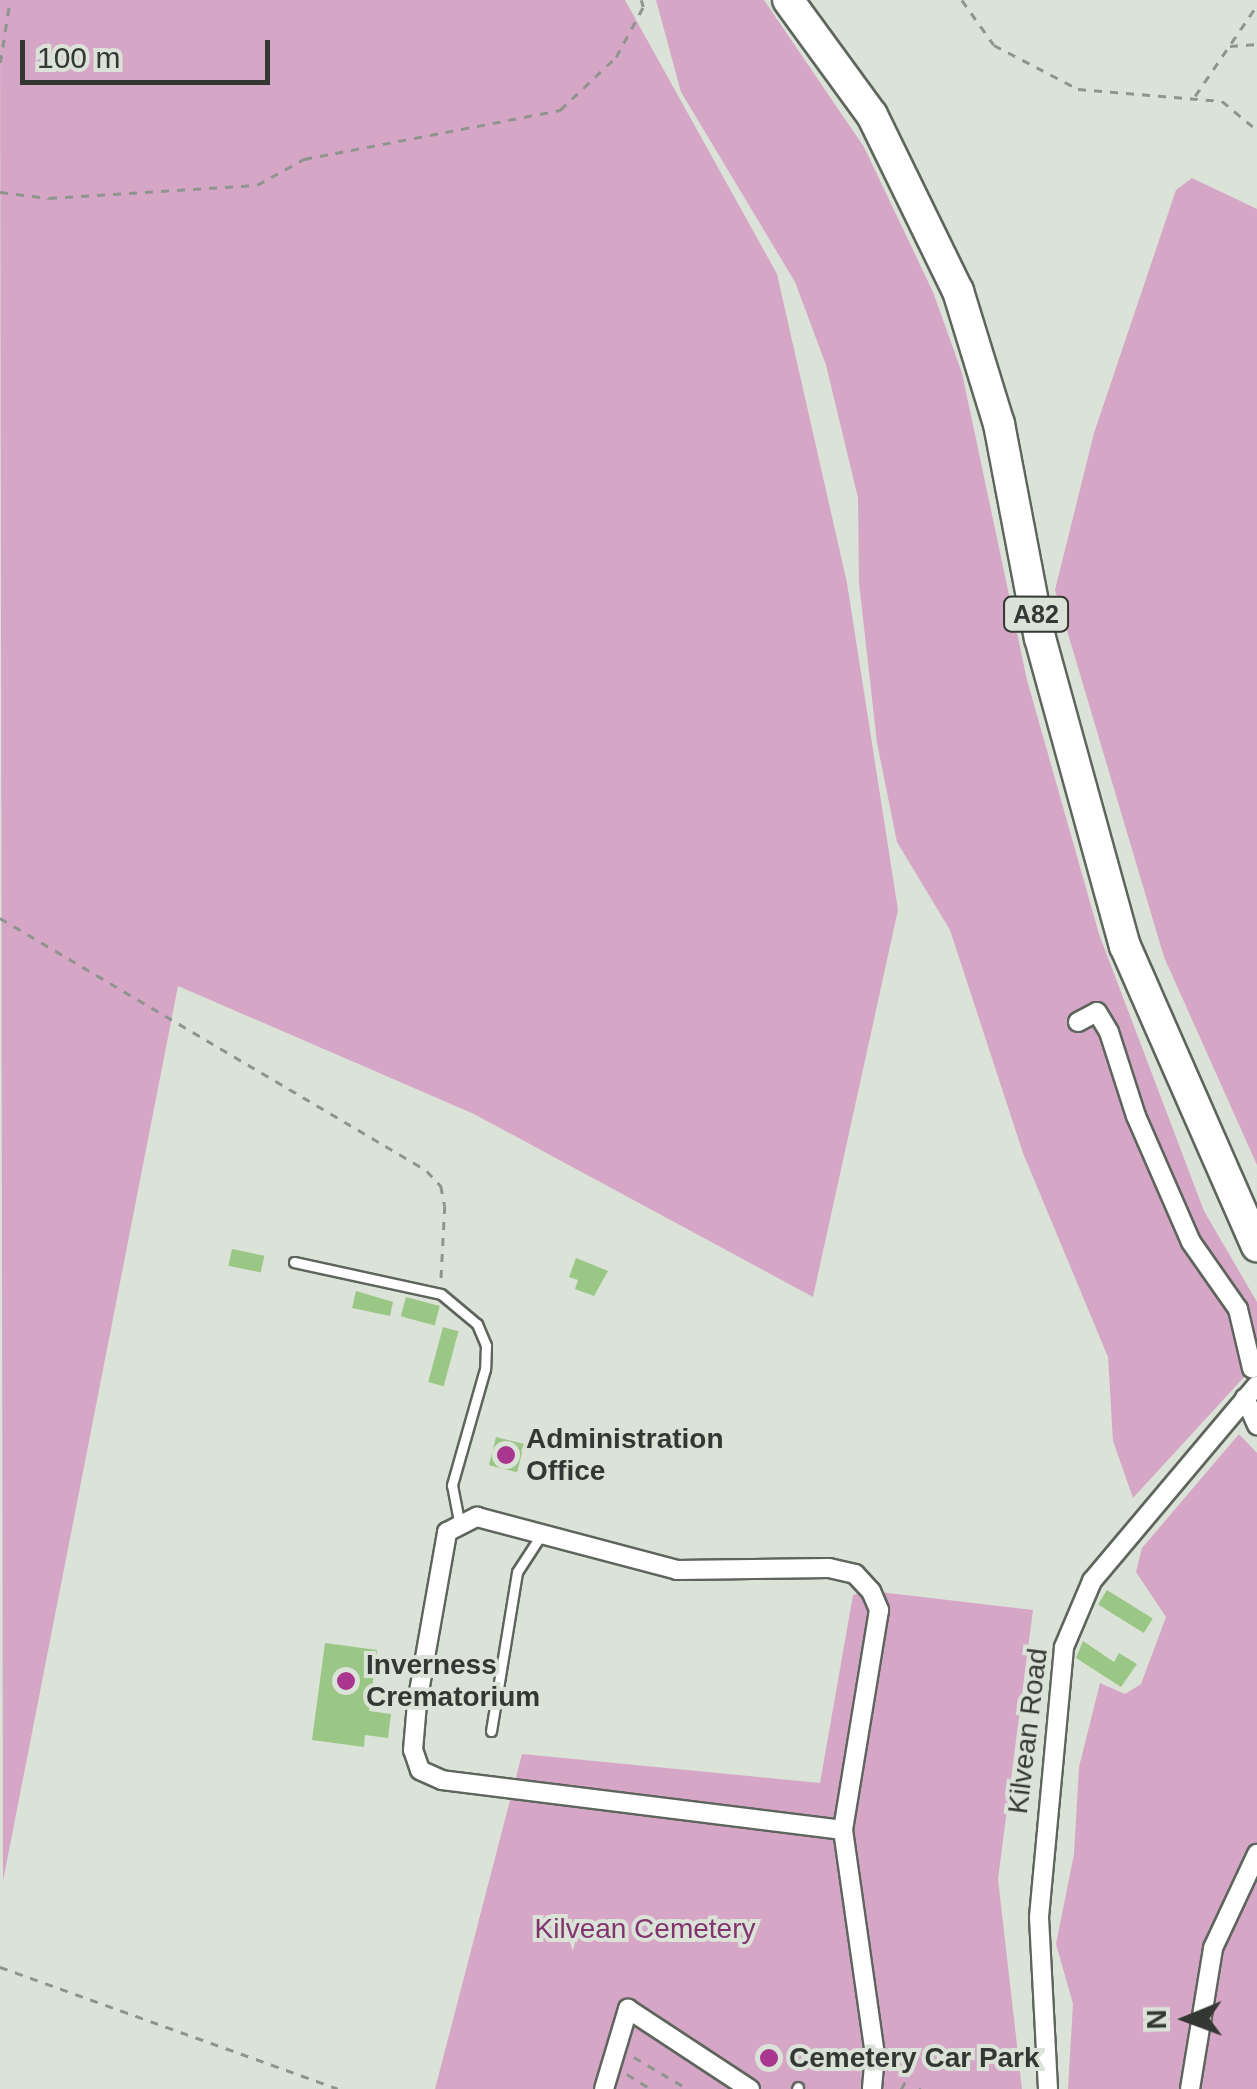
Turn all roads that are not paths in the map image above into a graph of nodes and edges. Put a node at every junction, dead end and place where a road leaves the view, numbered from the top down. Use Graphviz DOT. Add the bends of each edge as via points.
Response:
graph roads {
  1 [pos="788,0"];
  2 [pos="1078,1022"];
  3 [pos="1257,1246"];
  4 [pos="294,1262"];
  5 [pos="1252,1384"];
  6 [pos="1257,1426"];
  7 [pos="459,1522"];
  8 [pos="541,1534"];
  9 [pos="492,1732"];
  10 [pos="843,1830"];
  11 [pos="1257,1854"];
  12 [pos="604,2089"];
  13 [pos="750,2089"];
  14 [pos="872,2089"];
  15 [pos="1048,2089"];
  16 [pos="1190,2089"];
  1 -- 3 [label="highway, A82" via="872,115 958,291 999,424 1040,638 1125,946"];
  2 -- 5 [label="street" via="1097,1012 1108,1032 1136,1116 1197,1255 1238,1309"];
  4 -- 7 [label="lane" via="441,1294 466,1310 486,1345 452,1484"];
  5 -- 6 [label="street"];
  5 -- 15 [label="street, Kilvean Road" via="1092,1582 1064,1646 1039,1917"];
  7 -- 8 [label="street" via="477,1517"];
  7 -- 10 [label="street" via="442,1543 417,1703 413,1750 420,1770 442,1780"];
  8 -- 9 [label="lane" via="517,1572"];
  8 -- 10 [label="street" via="677,1570 829,1568 854,1574 879,1610"];
  10 -- 14 [label="street" via="875,2054"];
  11 -- 16 [label="street" via="1213,1948"];
  12 -- 13 [label="street" via="628,2009"];
}
